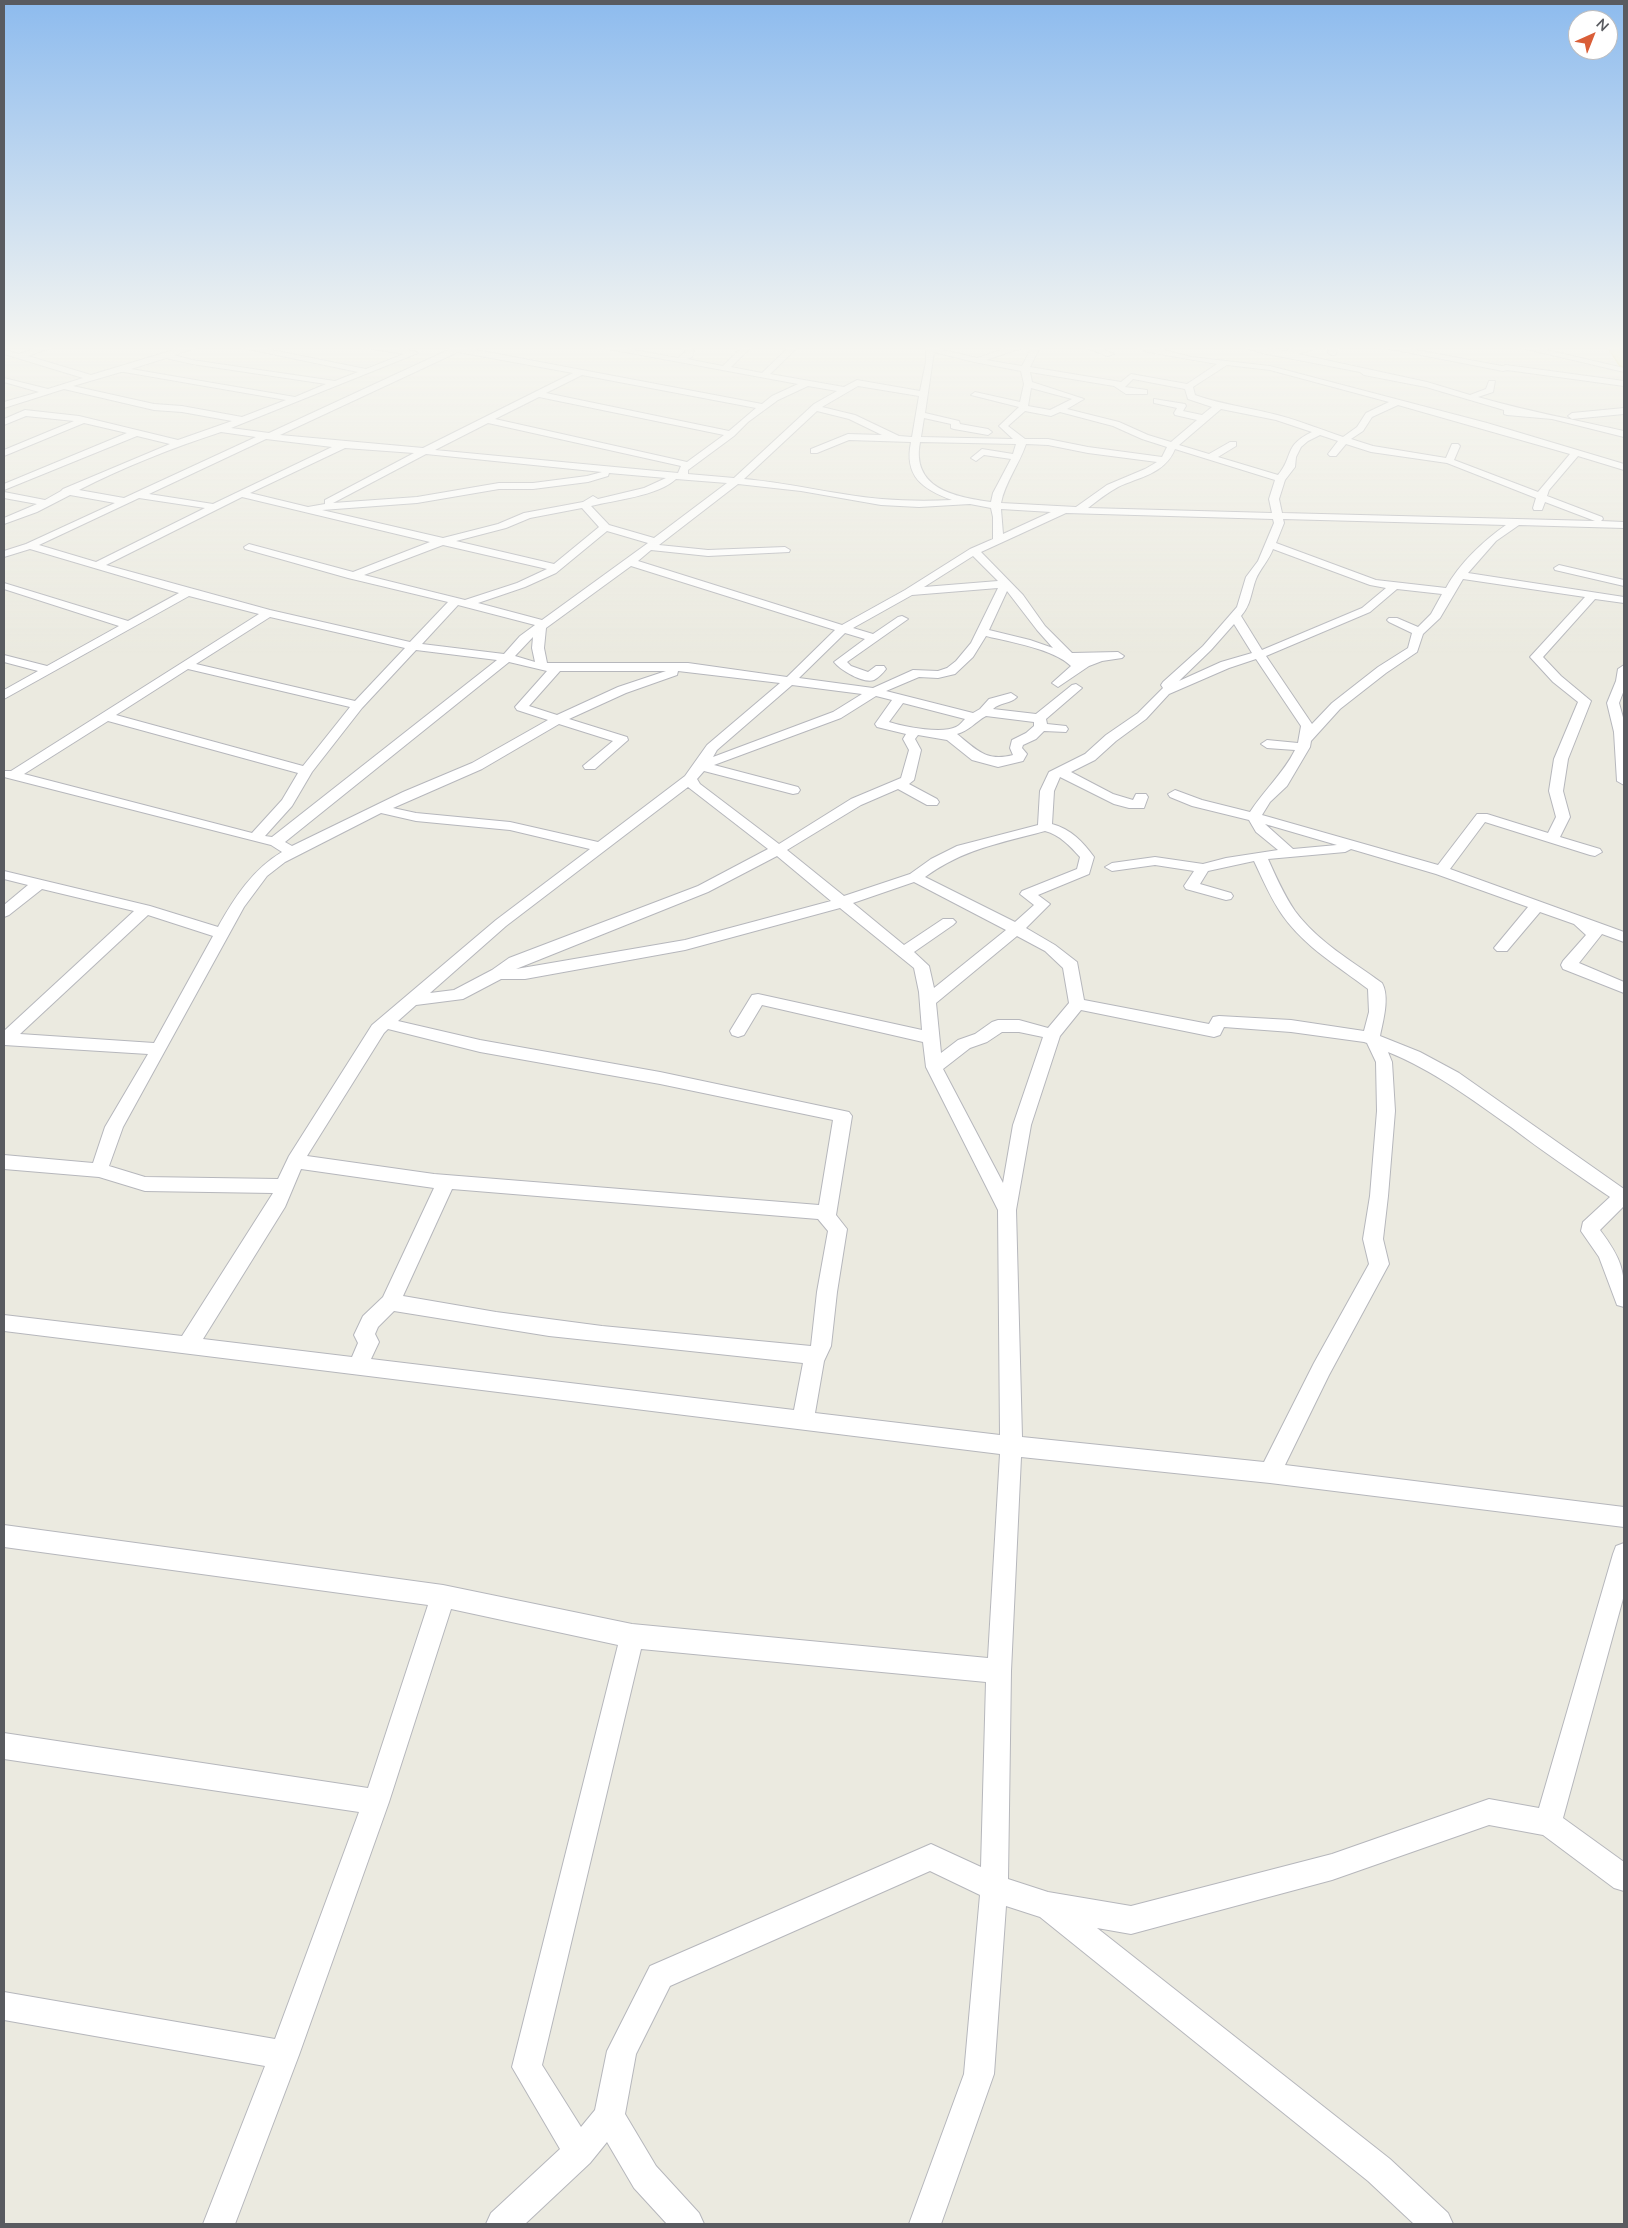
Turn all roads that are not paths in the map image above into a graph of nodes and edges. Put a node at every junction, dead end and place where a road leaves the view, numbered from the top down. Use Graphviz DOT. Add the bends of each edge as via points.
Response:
graph roads {
  1 [pos="97,449"];
  2 [pos="165,449"];
  3 [pos="239,449"];
  4 [pos="336,449"];
  5 [pos="398,449"];
  6 [pos="429,449"];
  7 [pos="617,449"];
  8 [pos="711,449"];
  9 [pos="772,449"];
  10 [pos="914,449"];
  11 [pos="1020,449"];
  12 [pos="1083,449"];
  13 [pos="1171,449"];
  14 [pos="1183,449"];
  15 [pos="1225,449"];
  16 [pos="1296,449"];
  17 [pos="1337,449"];
  18 [pos="1371,449"];
  19 [pos="1454,449"];
  20 [pos="1565,449"];
  21 [pos="425,451"];
  22 [pos="1576,452"];
  23 [pos="1333,454"];
  24 [pos="1017,457"];
  25 [pos="1211,457"];
  26 [pos="976,458"];
  27 [pos="1164,460"];
  28 [pos="1449,462"];
  29 [pos="689,465"];
  30 [pos="1624,467"];
  31 [pos="619,471"];
  32 [pos="678,476"];
  33 [pos="1280,478"];
  34 [pos="736,481"];
  35 [pos="4,487"];
  36 [pos="66,491"];
  37 [pos="240,494"];
  38 [pos="4,495"];
  39 [pos="136,495"];
  40 [pos="1542,497"];
  41 [pos="122,502"];
  42 [pos="967,502"];
  43 [pos="46,503"];
  44 [pos="585,505"];
  45 [pos="995,506"];
  46 [pos="214,507"];
  47 [pos="311,510"];
  48 [pos="1065,510"];
  49 [pos="1079,510"];
  50 [pos="1278,516"];
  51 [pos="4,521"];
  52 [pos="1523,521"];
  53 [pos="1620,525"];
  54 [pos="605,527"];
  55 [pos="998,540"];
  56 [pos="441,542"];
  57 [pos="1270,544"];
  58 [pos="652,545"];
  59 [pos="30,546"];
  60 [pos="249,547"];
  61 [pos="785,550"];
  62 [pos="974,551"];
  63 [pos="4,554"];
  64 [pos="630,562"];
  65 [pos="96,566"];
  66 [pos="556,568"];
  67 [pos="1559,568"];
  68 [pos="1460,575"];
  69 [pos="352,576"];
  70 [pos="1624,583"];
  71 [pos="1005,584"];
  72 [pos="4,586"];
  73 [pos="1393,587"];
  74 [pos="188,592"];
  75 [pos="908,592"];
  76 [pos="1449,592"];
  77 [pos="1593,595"];
  78 [pos="1624,600"];
  79 [pos="461,601"];
  80 [pos="268,613"];
  81 [pos="1236,616"];
  82 [pos="902,619"];
  83 [pos="1393,620"];
  84 [pos="128,625"];
  85 [pos="542,625"];
  86 [pos="842,629"];
  87 [pos="982,632"];
  88 [pos="1419,632"];
  89 [pos="873,638"];
  90 [pos="412,646"];
  91 [pos="1261,654"];
  92 [pos="1118,656"];
  93 [pos="1068,657"];
  94 [pos="1100,657"];
  95 [pos="4,658"];
  96 [pos="506,658"];
  97 [pos="185,665"];
  98 [pos="542,667"];
  99 [pos="557,667"];
  100 [pos="1078,667"];
  101 [pos="688,668"];
  102 [pos="880,669"];
  103 [pos="1624,669"];
  104 [pos="48,670"];
  105 [pos="789,681"];
  106 [pos="1165,691"];
  107 [pos="874,692"];
  108 [pos="4,695"];
  109 [pos="1011,697"];
  110 [pos="900,698"];
  111 [pos="358,705"];
  112 [pos="979,714"];
  113 [pos="105,716"];
  114 [pos="558,719"];
  115 [pos="1040,722"];
  116 [pos="1062,729"];
  117 [pos="914,731"];
  118 [pos="944,734"];
  119 [pos="1267,744"];
  120 [pos="1304,744"];
  121 [pos="590,766"];
  122 [pos="701,766"];
  123 [pos="306,770"];
  124 [pos="1062,772"];
  125 [pos="8,774"];
  126 [pos="690,780"];
  127 [pos="1624,781"];
  128 [pos="899,784"];
  129 [pos="793,790"];
  130 [pos="1175,794"];
  131 [pos="1141,797"];
  132 [pos="932,802"];
  133 [pos="381,809"];
  134 [pos="1254,817"];
  135 [pos="1044,827"];
  136 [pos="255,838"];
  137 [pos="1552,839"];
  138 [pos="275,842"];
  139 [pos="601,847"];
  140 [pos="1358,847"];
  141 [pos="778,850"];
  142 [pos="293,852"];
  143 [pos="1595,852"];
  144 [pos="1290,853"];
  145 [pos="1259,856"];
  146 [pos="1112,867"];
  147 [pos="1203,868"];
  148 [pos="1441,871"];
  149 [pos="4,875"];
  150 [pos="915,877"];
  151 [pos="39,884"];
  152 [pos="1226,896"];
  153 [pos="840,903"];
  154 [pos="1538,905"];
  155 [pos="145,909"];
  156 [pos="4,912"];
  157 [pos="1579,921"];
  158 [pos="948,922"];
  159 [pos="1016,928"];
  160 [pos="223,934"];
  161 [pos="1624,937"];
  162 [pos="1502,948"];
  163 [pos="904,952"];
  164 [pos="498,974"];
  165 [pos="1624,988"];
  166 [pos="412,1000"];
  167 [pos="928,1001"];
  168 [pos="1077,1004"];
  169 [pos="386,1023"];
  170 [pos="738,1031"];
  171 [pos="1052,1034"];
  172 [pos="932,1038"];
  173 [pos="4,1039"];
  174 [pos="1373,1039"];
  175 [pos="159,1049"];
  176 [pos="934,1067"];
  177 [pos="295,1161"];
  178 [pos="4,1162"];
  179 [pos="99,1170"];
  180 [pos="446,1182"];
  181 [pos="283,1186"];
  182 [pos="1007,1210"];
  183 [pos="827,1213"];
  184 [pos="1624,1299"];
  185 [pos="390,1302"];
  186 [pos="4,1323"];
  187 [pos="187,1346"];
  188 [pos="816,1356"];
  189 [pos="358,1366"];
  190 [pos="803,1421"];
  191 [pos="1011,1446"];
  192 [pos="1270,1474"];
  193 [pos="1624,1517"];
  194 [pos="4,1536"];
  195 [pos="1624,1554"];
  196 [pos="443,1596"];
  197 [pos="632,1636"];
  198 [pos="999,1671"];
  199 [pos="4,1746"];
  200 [pos="376,1802"];
  201 [pos="1548,1823"];
  202 [pos="1624,1878"];
  203 [pos="994,1888"];
  204 [pos="1048,1906"];
  205 [pos="4,2006"];
  206 [pos="284,2055"];
  207 [pos="608,2117"];
  208 [pos="579,2152"];
  209 [pos="219,2224"];
  210 [pos="502,2224"];
  211 [pos="688,2224"];
  212 [pos="926,2224"];
  213 [pos="1437,2224"];
  1 -- 35 [label="street"];
  2 -- 36 [label="street"];
  3 -- 39 [label="street"];
  4 -- 37 [label="street"];
  5 -- 21 [label="street"];
  6 -- 21 [label="street"];
  7 -- 29 [label="street"];
  8 -- 29 [label="street"];
  9 -- 34 [label="street"];
  10 -- 42 [label="street" via="914,468 922,480"];
  11 -- 24 [label="street"];
  12 -- 27 [label="street"];
  13 -- 27 [label="street"];
  14 -- 25 [label="street"];
  15 -- 25 [label="street"];
  16 -- 33 [label="street" via="1287,473"];
  17 -- 23 [label="street"];
  18 -- 28 [label="street"];
  19 -- 28 [label="street"];
  20 -- 22 [label="street"];
  21 -- 31 [label="street"];
  21 -- 47 [label="street"];
  22 -- 30 [label="street"];
  22 -- 40 [label="street" via="1544,489"];
  24 -- 26 [label="street" via="982,452"];
  24 -- 45 [label="street" via="998,493"];
  25 -- 33 [label="street"];
  27 -- 49 [label="street" via="1156,468 1102,492"];
  28 -- 40 [label="street"];
  29 -- 32 [label="street"];
  31 -- 32 [label="street"];
  31 -- 47 [label="street" via="588,479 533,486 499,486 417,500"];
  32 -- 34 [label="street"];
  32 -- 44 [label="street" via="638,492"];
  33 -- 50 [label="street" via="1274,499"];
  34 -- 42 [label="street" via="881,502"];
  34 -- 58 [label="street"];
  36 -- 41 [label="street"];
  36 -- 43 [label="street"];
  37 -- 46 [label="street"];
  37 -- 47 [label="street"];
  38 -- 43 [label="street"];
  39 -- 41 [label="street"];
  39 -- 46 [label="street" via="194,501"];
  40 -- 52 [label="street" via="1537,513"];
  40 -- 53 [label="street"];
  41 -- 59 [label="street"];
  42 -- 45 [label="street"];
  43 -- 51 [label="street"];
  44 -- 54 [label="street"];
  44 -- 56 [label="street" via="528,515 502,526"];
  45 -- 48 [label="street"];
  45 -- 55 [label="street"];
  46 -- 65 [label="street"];
  47 -- 56 [label="street"];
  48 -- 49 [label="street"];
  48 -- 55 [label="street"];
  49 -- 50 [label="street"];
  50 -- 52 [label="street"];
  50 -- 57 [label="street" via="1279,524"];
  52 -- 53 [label="street"];
  52 -- 68 [label="street" via="1492,539"];
  54 -- 58 [label="street"];
  54 -- 66 [label="street"];
  55 -- 62 [label="street"];
  56 -- 66 [label="street"];
  56 -- 69 [label="street"];
  57 -- 73 [label="street"];
  57 -- 81 [label="street" via="1251,578 1242,608"];
  58 -- 61 [label="street" via="708,553"];
  58 -- 64 [label="street"];
  59 -- 63 [label="street"];
  59 -- 65 [label="street"];
  60 -- 69 [label="street"];
  62 -- 71 [label="street"];
  62 -- 75 [label="street"];
  64 -- 85 [label="street"];
  64 -- 86 [label="street"];
  65 -- 74 [label="street"];
  66 -- 79 [label="street" via="521,585"];
  67 -- 70 [label="street"];
  68 -- 76 [label="street"];
  68 -- 77 [label="street"];
  69 -- 79 [label="street"];
  71 -- 75 [label="street"];
  71 -- 87 [label="street"];
  71 -- 93 [label="street"];
  72 -- 84 [label="street"];
  73 -- 76 [label="street"];
  73 -- 91 [label="street" via="1366,610"];
  74 -- 80 [label="street"];
  74 -- 84 [label="street"];
  75 -- 86 [label="street"];
  76 -- 88 [label="street" via="1436,616"];
  77 -- 78 [label="street"];
  77 -- 137 [label="street" via="1536,657 1585,701 1561,759 1556,791 1563,817"];
  79 -- 85 [label="street"];
  79 -- 90 [label="street"];
  80 -- 90 [label="street"];
  80 -- 97 [label="street"];
  81 -- 91 [label="street"];
  81 -- 106 [label="street" via="1165,687"];
  82 -- 89 [label="street"];
  83 -- 88 [label="street"];
  84 -- 104 [label="street"];
  85 -- 96 [label="street" via="524,638"];
  85 -- 98 [label="street" via="538,648"];
  86 -- 89 [label="street"];
  86 -- 105 [label="street"];
  87 -- 93 [label="street" via="1026,642"];
  87 -- 107 [label="street" via="950,672 938,675 917,673"];
  88 -- 120 [label="street" via="1413,650 1336,706"];
  89 -- 102 [label="street" via="840,662 870,677"];
  90 -- 96 [label="street"];
  90 -- 111 [label="street"];
  91 -- 106 [label="street" via="1225,665"];
  91 -- 120 [label="street" via="1307,726"];
  92 -- 94 [label="street"];
  93 -- 94 [label="street"];
  93 -- 100 [label="street"];
  94 -- 100 [label="street"];
  95 -- 104 [label="street"];
  96 -- 98 [label="street"];
  96 -- 138 [label="street"];
  97 -- 111 [label="street"];
  97 -- 113 [label="street"];
  98 -- 99 [label="street"];
  99 -- 101 [label="street"];
  99 -- 114 [label="street" via="521,707"];
  100 -- 115 [label="street" via="1058,683 1076,688"];
  101 -- 105 [label="street"];
  101 -- 114 [label="street" via="622,690"];
  103 -- 127 [label="street" via="1613,703 1623,741"];
  104 -- 108 [label="street"];
  105 -- 107 [label="street"];
  105 -- 122 [label="street" via="712,748"];
  106 -- 124 [label="street" via="1142,716 1090,757"];
  107 -- 110 [label="street"];
  107 -- 122 [label="street" via="837,715"];
  109 -- 112 [label="street" via="993,702"];
  110 -- 112 [label="street"];
  110 -- 117 [label="street" via="881,724"];
  111 -- 123 [label="street"];
  112 -- 115 [label="street" via="1029,718"];
  112 -- 118 [label="street" via="962,729"];
  113 -- 123 [label="street"];
  113 -- 125 [label="street"];
  114 -- 121 [label="street" via="622,740"];
  114 -- 133 [label="street" via="477,766"];
  115 -- 116 [label="street"];
  115 -- 118 [label="street" via="1031,736 1017,743 1018,758 998,763 976,756"];
  117 -- 118 [label="street"];
  117 -- 128 [label="street" via="909,739 915,750 912,766 907,780"];
  119 -- 120 [label="street"];
  120 -- 134 [label="street" via="1282,783"];
  122 -- 126 [label="street"];
  122 -- 129 [label="street"];
  123 -- 136 [label="street" via="287,803"];
  124 -- 131 [label="street" via="1128,805 1139,805"];
  124 -- 135 [label="street" via="1054,775 1047,791"];
  125 -- 136 [label="street"];
  126 -- 139 [label="street"];
  126 -- 141 [label="street"];
  128 -- 132 [label="street"];
  128 -- 141 [label="street" via="856,802"];
  130 -- 134 [label="street" via="1197,804"];
  133 -- 139 [label="street" via="416,817 510,826"];
  133 -- 142 [label="street"];
  134 -- 140 [label="street"];
  134 -- 144 [label="street" via="1261,828"];
  135 -- 150 [label="street" via="962,849"];
  135 -- 159 [label="street" via="1058,829 1072,838 1087,857 1084,871 1027,894 1043,904"];
  136 -- 138 [label="street"];
  137 -- 143 [label="street"];
  137 -- 148 [label="street" via="1482,818"];
  138 -- 142 [label="street"];
  139 -- 166 [label="street" via="501,923"];
  140 -- 144 [label="street"];
  140 -- 148 [label="street"];
  141 -- 153 [label="street"];
  141 -- 164 [label="street" via="703,889 515,962"];
  142 -- 160 [label="street" via="262,873 237,906"];
  144 -- 145 [label="street"];
  145 -- 147 [label="street"];
  145 -- 174 [label="street" via="1281,901 1296,922 1326,951 1376,987"];
  146 -- 147 [label="street" via="1155,861"];
  147 -- 152 [label="street" via="1191,886"];
  148 -- 154 [label="street"];
  149 -- 151 [label="street"];
  150 -- 153 [label="street"];
  150 -- 159 [label="street"];
  151 -- 155 [label="street"];
  151 -- 156 [label="street"];
  153 -- 163 [label="street"];
  153 -- 164 [label="street" via="686,945 525,974"];
  154 -- 157 [label="street"];
  154 -- 162 [label="street"];
  155 -- 160 [label="street"];
  155 -- 173 [label="street"];
  157 -- 161 [label="street"];
  157 -- 165 [label="street" via="1595,935 1569,965"];
  158 -- 163 [label="street"];
  159 -- 167 [label="street"];
  159 -- 168 [label="street" via="1050,948 1071,966"];
  160 -- 175 [label="street"];
  163 -- 167 [label="street" via="921,966"];
  164 -- 166 [label="street" via="457,995"];
  166 -- 169 [label="street"];
  167 -- 172 [label="street"];
  168 -- 171 [label="street"];
  168 -- 174 [label="street" via="1214,1031 1219,1021 1314,1029"];
  169 -- 177 [label="street" via="378,1029"];
  169 -- 183 [label="street" via="480,1046 843,1116"];
  170 -- 172 [label="street" via="758,999"];
  171 -- 176 [label="street" via="1019,1026 998,1026 981,1038 964,1044"];
  171 -- 182 [label="street" via="1022,1125"];
  172 -- 176 [label="street"];
  173 -- 175 [label="street"];
  174 -- 184 [label="street" via="1453,1077 1614,1190 1621,1198 1590,1227 1590,1231 1607,1254"];
  174 -- 192 [label="street" via="1384,1062 1386,1111 1373,1239 1379,1264 1321,1369"];
  175 -- 179 [label="street" via="114,1127"];
  176 -- 182 [label="street"];
  177 -- 180 [label="street"];
  177 -- 181 [label="street"];
  178 -- 179 [label="street"];
  179 -- 181 [label="street" via="145,1184"];
  180 -- 183 [label="street"];
  180 -- 185 [label="street"];
  181 -- 187 [label="street" via="278,1202"];
  182 -- 191 [label="street"];
  183 -- 188 [label="street" via="826,1217 838,1229 821,1346"];
  185 -- 188 [label="street" via="577,1331"];
  185 -- 189 [label="street" via="370,1322 364,1335 369,1342"];
  186 -- 187 [label="street"];
  187 -- 189 [label="street"];
  188 -- 190 [label="street"];
  189 -- 190 [label="street"];
  190 -- 191 [label="street"];
  191 -- 192 [label="street"];
  191 -- 198 [label="street"];
  192 -- 193 [label="street"];
  194 -- 196 [label="street"];
  195 -- 201 [label="street"];
  196 -- 197 [label="street"];
  196 -- 200 [label="street"];
  197 -- 198 [label="street"];
  197 -- 208 [label="street" via="527,2067"];
  198 -- 203 [label="street"];
  199 -- 200 [label="street"];
  200 -- 206 [label="street"];
  201 -- 202 [label="street"];
  201 -- 204 [label="street" via="1489,1812 1332,1867 1131,1920"];
  203 -- 204 [label="street"];
  203 -- 207 [label="street" via="931,1857 660,1976 622,2051"];
  203 -- 212 [label="street" via="979,2074"];
  204 -- 213 [label="street" via="1379,2170"];
  205 -- 206 [label="street"];
  206 -- 209 [label="street"];
  207 -- 208 [label="street"];
  207 -- 211 [label="street" via="645,2177"];
  208 -- 210 [label="street"];
}
